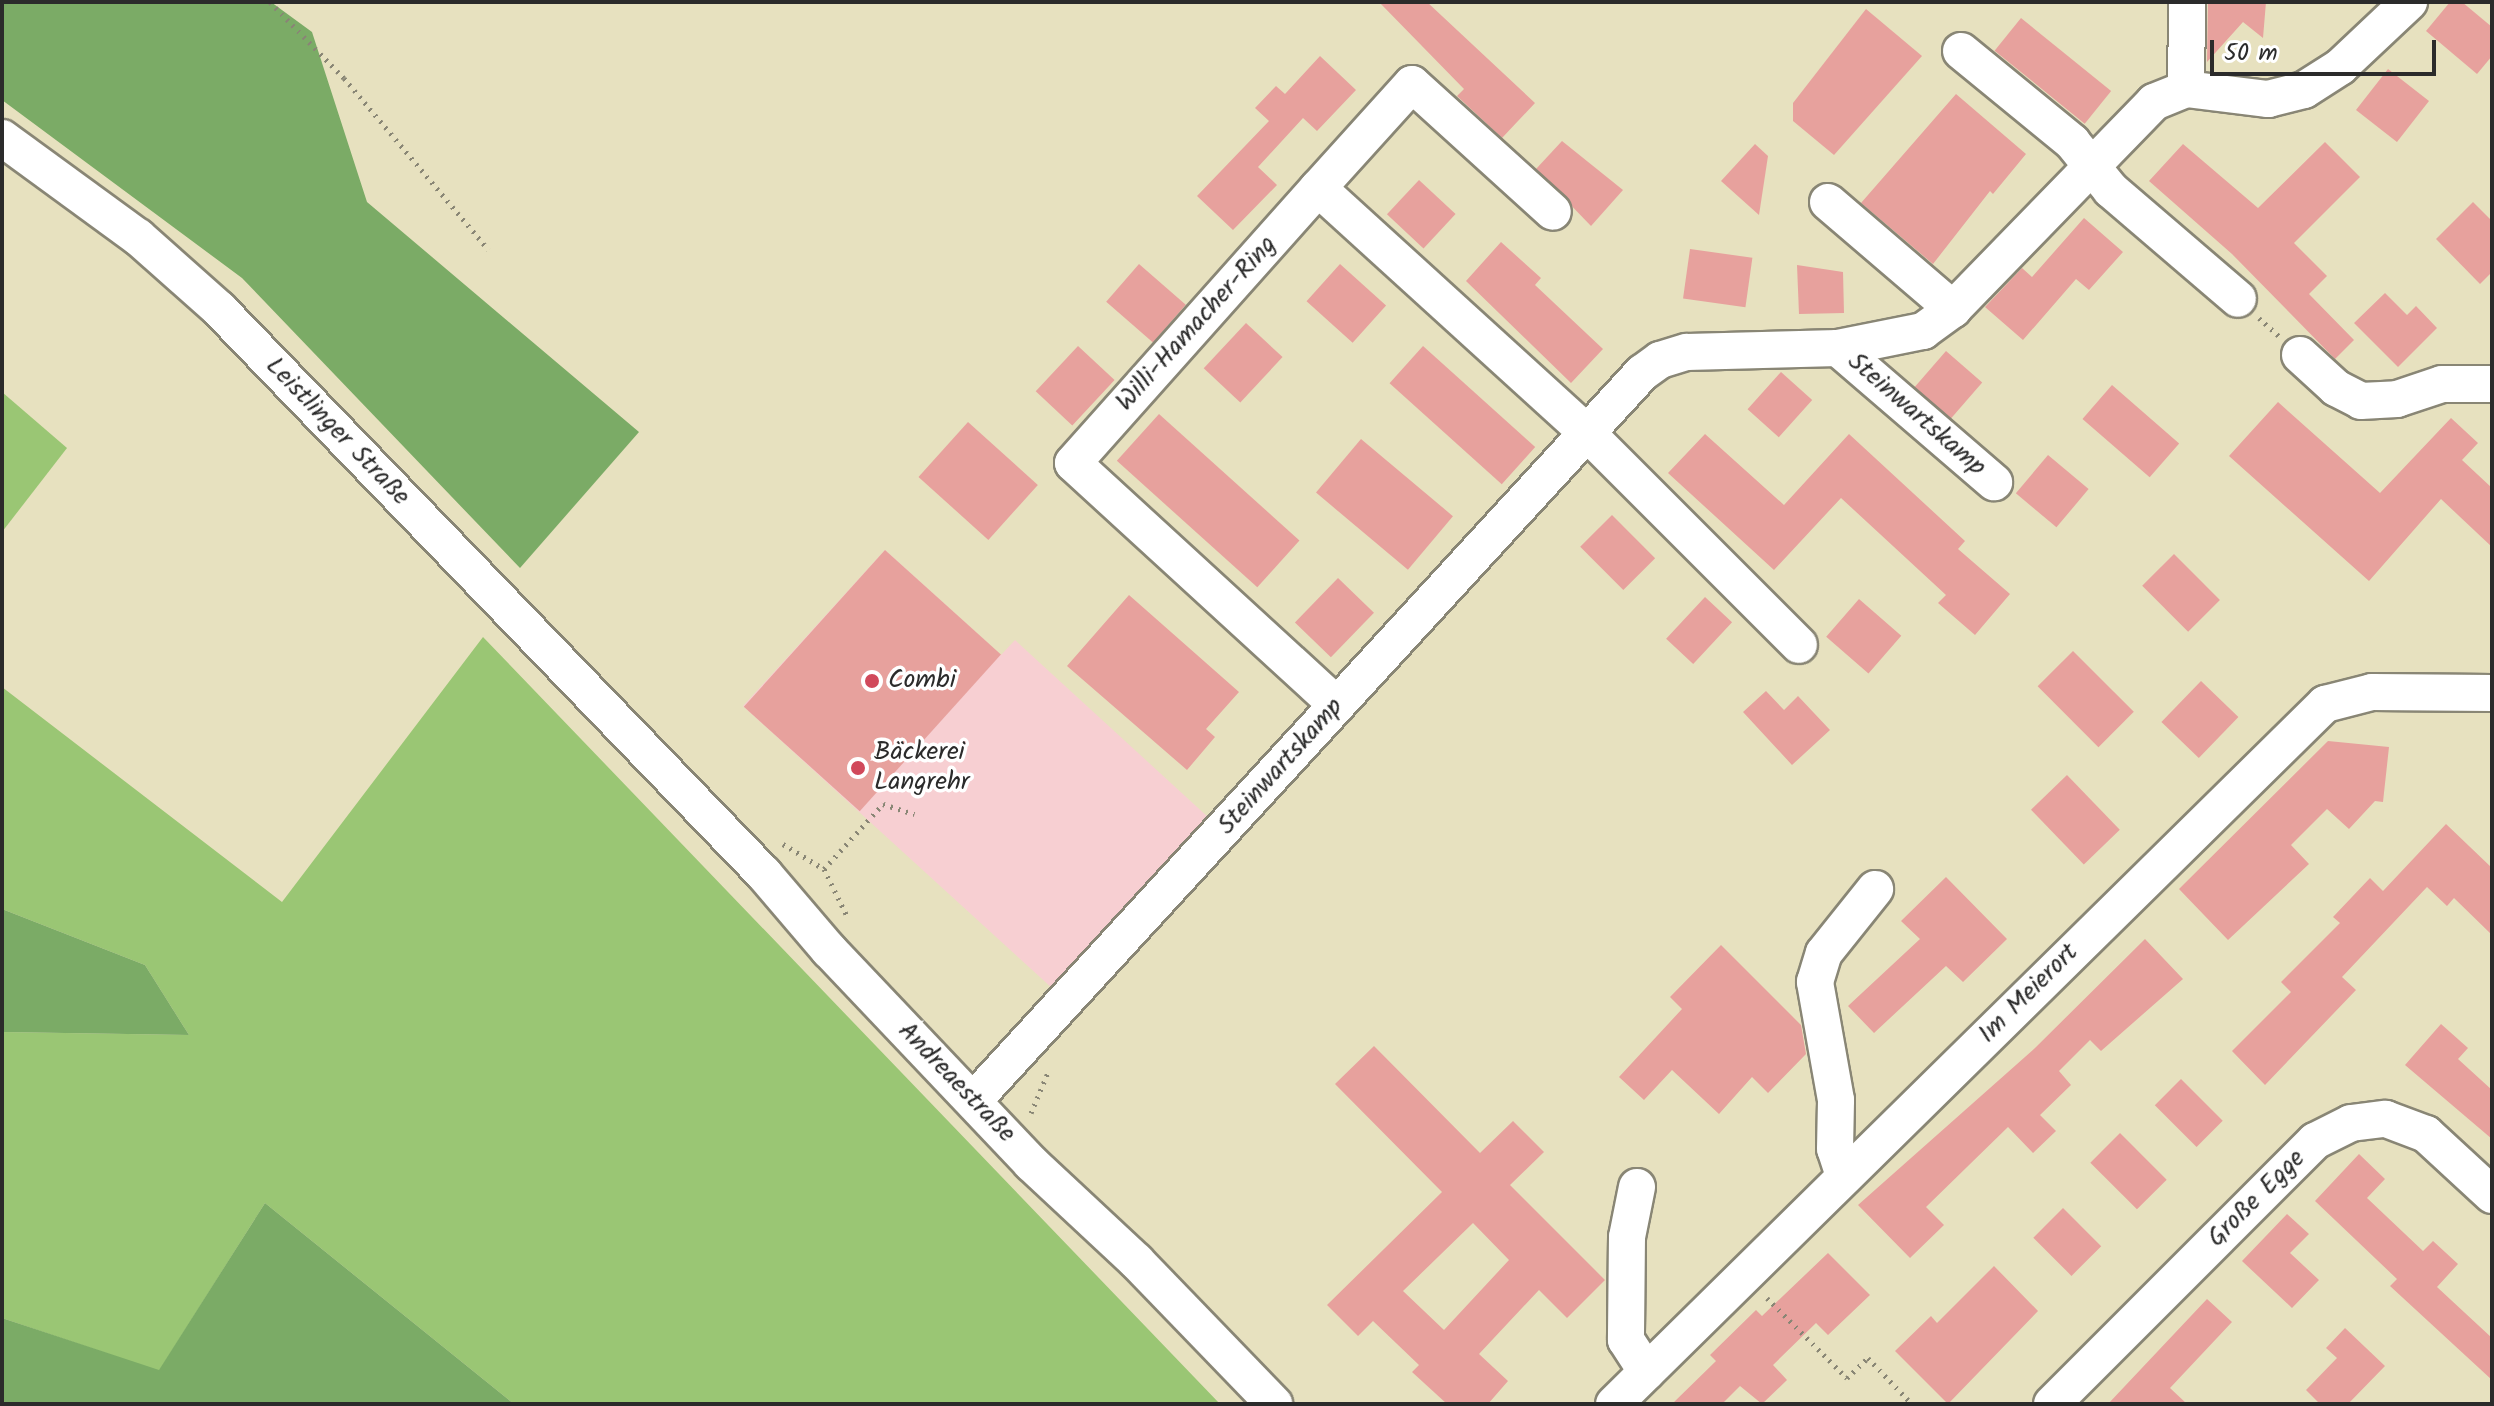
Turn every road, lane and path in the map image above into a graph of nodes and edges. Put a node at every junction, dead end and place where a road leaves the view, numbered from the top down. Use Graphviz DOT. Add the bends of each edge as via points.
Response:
graph roads {
  1 [pos="270,2"];
  2 [pos="2187,2"];
  3 [pos="2409,2"];
  4 [pos="1961,51"];
  5 [pos="2186,89"];
  6 [pos="2,138"];
  7 [pos="2091,165"];
  8 [pos="1318,188"];
  9 [pos="1828,202"];
  10 [pos="1553,212"];
  11 [pos="488,249"];
  12 [pos="2238,299"];
  13 [pos="1953,309"];
  14 [pos="1838,348"];
  15 [pos="2300,355"];
  16 [pos="2492,384"];
  17 [pos="1586,432"];
  18 [pos="1994,482"];
  19 [pos="1799,645"];
  20 [pos="2492,693"];
  21 [pos="1337,705"];
  22 [pos="648,753"];
  23 [pos="914,814"];
  24 [pos="769,836"];
  25 [pos="824,869"];
  26 [pos="1875,889"];
  27 [pos="853,929"];
  28 [pos="973,1101"];
  29 [pos="1844,1176"];
  30 [pos="1637,1187"];
  31 [pos="2492,1195"];
  32 [pos="1743,1275"];
  33 [pos="1647,1372"];
  34 [pos="1274,1404"];
  35 [pos="1614,1404"];
  36 [pos="1912,1404"];
  37 [pos="2052,1404"];
  1 -- 11 [label="path" via="344,78"];
  2 -- 5 [label="street"];
  3 -- 5 [label="street" via="2340,67 2304,90 2268,99"];
  4 -- 7 [label="street" via="2072,142"];
  5 -- 7 [label="street, Steinwartskamp" via="2154,102"];
  6 -- 22 [label="street, Leistlinger Straße" via="138,237 219,309"];
  7 -- 12 [label="street" via="2111,190"];
  7 -- 13 [label="street, Steinwartskamp"];
  8 -- 10 [label="street" via="1412,84"];
  8 -- 17 [label="street"];
  8 -- 21 [label="street, Willi-Hamacher-Ring" via="1073,463"];
  9 -- 13 [label="street"];
  12 -- 15 [label="path"];
  13 -- 14 [label="street, Steinwartskamp" via="1923,331"];
  14 -- 17 [label="street, Steinwartskamp" via="1687,352 1660,360"];
  14 -- 18 [label="street, Steinwartskamp"];
  15 -- 16 [label="street" via="2336,388 2361,401 2397,399 2442,384"];
  17 -- 19 [label="street"];
  17 -- 21 [label="street, Steinwartskamp"];
  20 -- 29 [label="street, Im Meierort" via="2372,692 2325,704"];
  21 -- 28 [label="street, Steinwartskamp"];
  22 -- 28 [label="street, Andreaestraße"];
  23 -- 25 [label="path" via="883,804"];
  24 -- 25 [label="path"];
  25 -- 27 [label="path"];
  26 -- 29 [label="street" via="1824,953 1815,982 1836,1100 1835,1149"];
  28 -- 34 [label="street, Andreaestraße"];
  29 -- 32 [label="street, Im Meierort"];
  30 -- 33 [label="street" via="1627,1237 1626,1340"];
  31 -- 37 [label="street, Große Egge" via="2426,1134 2386,1119 2351,1123 2315,1141"];
  32 -- 33 [label="street, Im Meierort"];
  32 -- 36 [label="path" via="1847,1378 1868,1358"];
  33 -- 35 [label="street, Im Meierort"];
}
